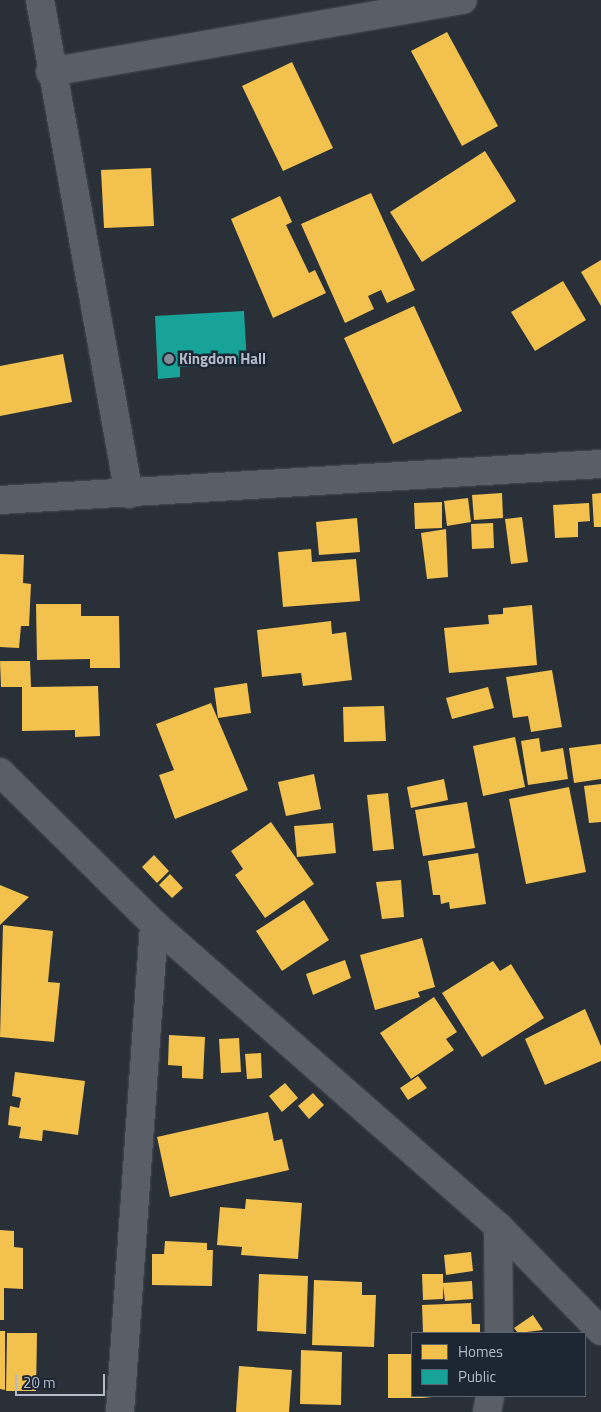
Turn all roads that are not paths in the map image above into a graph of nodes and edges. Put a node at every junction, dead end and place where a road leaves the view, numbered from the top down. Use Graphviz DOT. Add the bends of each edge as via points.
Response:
graph roads {
  1 [pos="40,0"];
  2 [pos="464,0"];
  3 [pos="50,72"];
  4 [pos="601,464"];
  5 [pos="129,494"];
  6 [pos="0,500"];
  7 [pos="0,772"];
  8 [pos="154,924"];
  9 [pos="498,1226"];
  10 [pos="601,1331"];
  11 [pos="499,1332"];
  12 [pos="490,1397"];
  13 [pos="120,1412"];
  14 [pos="486,1412"];
  1 -- 3 [label="street"];
  2 -- 3 [label="street"];
  3 -- 5 [label="street"];
  4 -- 5 [label="street"];
  5 -- 6 [label="street"];
  7 -- 8 [label="street"];
  8 -- 9 [label="street"];
  8 -- 13 [label="street"];
  9 -- 10 [label="street"];
  9 -- 11 [label="street"];
  12 -- 14 [label="street"];
}
